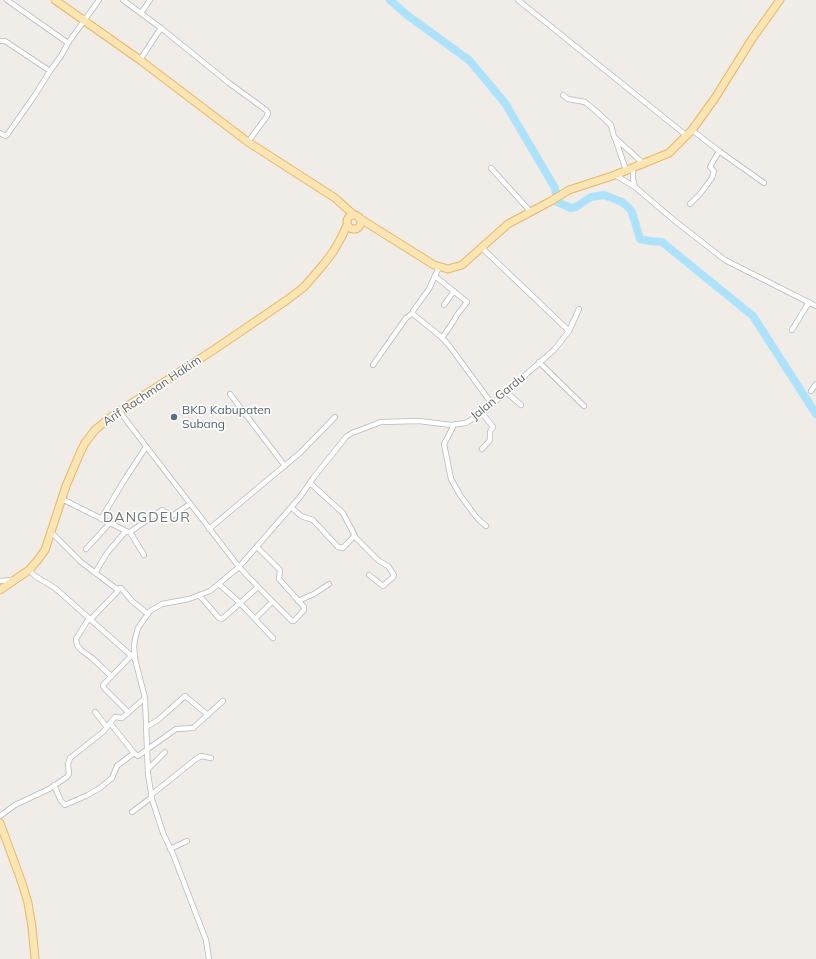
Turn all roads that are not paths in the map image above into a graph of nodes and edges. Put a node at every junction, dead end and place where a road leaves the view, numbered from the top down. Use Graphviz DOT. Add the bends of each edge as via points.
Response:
graph roads {
  1 [pos="7,0"];
  2 [pos="55,0"];
  3 [pos="99,0"];
  4 [pos="123,0"];
  5 [pos="150,0"];
  6 [pos="518,0"];
  7 [pos="780,0"];
  8 [pos="141,13"];
  9 [pos="85,21"];
  10 [pos="161,28"];
  11 [pos="0,41"];
  12 [pos="68,43"];
  13 [pos="140,60"];
  14 [pos="50,71"];
  15 [pos="563,95"];
  16 [pos="692,130"];
  17 [pos="0,133"];
  18 [pos="687,136"];
  19 [pos="614,137"];
  20 [pos="248,142"];
  21 [pos="719,152"];
  22 [pos="644,164"];
  23 [pos="491,168"];
  24 [pos="629,169"];
  25 [pos="615,175"];
  26 [pos="764,183"];
  27 [pos="635,187"];
  28 [pos="342,204"];
  29 [pos="690,204"];
  30 [pos="530,211"];
  31 [pos="358,219"];
  32 [pos="349,225"];
  33 [pos="481,247"];
  34 [pos="439,267"];
  35 [pos="435,276"];
  36 [pos="454,291"];
  37 [pos="809,302"];
  38 [pos="444,305"];
  39 [pos="816,306"];
  40 [pos="579,309"];
  41 [pos="413,313"];
  42 [pos="792,330"];
  43 [pos="569,331"];
  44 [pos="442,338"];
  45 [pos="539,362"];
  46 [pos="373,365"];
  47 [pos="816,384"];
  48 [pos="811,391"];
  49 [pos="506,392"];
  50 [pos="230,394"];
  51 [pos="492,404"];
  52 [pos="521,405"];
  53 [pos="584,406"];
  54 [pos="119,411"];
  55 [pos="482,413"];
  56 [pos="335,417"];
  57 [pos="454,425"];
  58 [pos="146,447"];
  59 [pos="482,449"];
  60 [pos="285,466"];
  61 [pos="310,483"];
  62 [pos="62,499"];
  63 [pos="190,504"];
  64 [pos="292,507"];
  65 [pos="101,519"];
  66 [pos="110,523"];
  67 [pos="486,526"];
  68 [pos="209,529"];
  69 [pos="51,532"];
  70 [pos="128,532"];
  71 [pos="354,536"];
  72 [pos="256,547"];
  73 [pos="86,548"];
  74 [pos="144,555"];
  75 [pos="237,565"];
  76 [pos="28,570"];
  77 [pos="95,573"];
  78 [pos="369,575"];
  79 [pos="12,580"];
  80 [pos="0,581"];
  81 [pos="219,584"];
  82 [pos="329,584"];
  83 [pos="258,587"];
  84 [pos="117,589"];
  85 [pos="0,590"];
  86 [pos="199,595"];
  87 [pos="298,601"];
  88 [pos="272,602"];
  89 [pos="240,603"];
  90 [pos="148,614"];
  91 [pos="89,619"];
  92 [pos="255,619"];
  93 [pos="273,638"];
  94 [pos="134,656"];
  95 [pos="111,676"];
  96 [pos="145,698"];
  97 [pos="223,701"];
  98 [pos="95,712"];
  99 [pos="128,712"];
  100 [pos="208,715"];
  101 [pos="108,724"];
  102 [pos="146,727"];
  103 [pos="147,750"];
  104 [pos="165,752"];
  105 [pos="134,753"];
  106 [pos="211,758"];
  107 [pos="148,769"];
  108 [pos="54,785"];
  109 [pos="152,796"];
  110 [pos="132,812"];
  111 [pos="0,816"];
  112 [pos="0,823"];
  113 [pos="187,841"];
  114 [pos="170,849"];
  115 [pos="35,959"];
  116 [pos="209,959"];
  1 -- 12 [label="street"];
  2 -- 9 [label="main road"];
  3 -- 9 [label="street"];
  4 -- 8 [label="street"];
  5 -- 8 [label="street"];
  6 -- 18 [label="street"];
  7 -- 16 [label="main road"];
  8 -- 10 [label="street"];
  9 -- 12 [label="street"];
  9 -- 13 [label="main road"];
  10 -- 13 [label="street"];
  10 -- 20 [label="street" via="266,110 267,116"];
  11 -- 14 [label="street" via="5,41"];
  12 -- 14 [label="street"];
  13 -- 20 [label="main road"];
  14 -- 17 [label="street" via="7,135"];
  15 -- 19 [label="street" via="568,99 586,103 611,125"];
  16 -- 18 [label="main road"];
  16 -- 21 [label="street"];
  18 -- 22 [label="main road" via="669,153"];
  19 -- 22 [label="street"];
  19 -- 24 [label="street"];
  20 -- 28 [label="main road"];
  21 -- 26 [label="street"];
  21 -- 29 [label="street" via="710,167 714,172 712,178"];
  22 -- 24 [label="main road"];
  23 -- 30 [label="street"];
  24 -- 25 [label="main road"];
  24 -- 27 [label="street"];
  25 -- 27 [label="street"];
  25 -- 30 [label="main road" via="569,190"];
  27 -- 37 [label="street" via="725,260"];
  28 -- 31 [label="main road"];
  28 -- 32 [label="main road"];
  30 -- 33 [label="main road" via="508,224"];
  31 -- 32 [label="main road" via="349,216"];
  31 -- 32 [label="main road" via="358,229"];
  31 -- 34 [label="main road"];
  32 -- 54 [label="main road, Arif Rachman Hakim" via="324,265 287,300"];
  33 -- 34 [label="main road" via="462,265"];
  33 -- 43 [label="street"];
  34 -- 35 [label="street"];
  35 -- 36 [label="street"];
  35 -- 41 [label="street"];
  36 -- 38 [label="street"];
  36 -- 44 [label="street" via="467,303"];
  37 -- 39 [label="street"];
  37 -- 42 [label="street"];
  40 -- 43 [label="street, Jalan Gardu"];
  41 -- 44 [label="street"];
  41 -- 46 [label="street" via="406,318"];
  43 -- 45 [label="street, Jalan Gardu" via="554,350"];
  44 -- 51 [label="street"];
  45 -- 49 [label="street, Jalan Gardu"];
  45 -- 53 [label="street"];
  47 -- 48 [label="street"];
  49 -- 51 [label="street, Jalan Gardu"];
  49 -- 52 [label="street"];
  50 -- 60 [label="street"];
  51 -- 55 [label="street, Jalan Gardu"];
  54 -- 58 [label="street"];
  54 -- 62 [label="main road, Arif Rachman Hakim" via="95,430 85,443"];
  55 -- 57 [label="street, Jalan Gardu" via="466,423"];
  55 -- 59 [label="street" via="493,427 490,440"];
  56 -- 60 [label="street"];
  57 -- 61 [label="street, Jalan Gardu" via="419,421 376,423 348,435"];
  57 -- 67 [label="street" via="444,444 451,479 477,518"];
  58 -- 63 [label="street"];
  58 -- 65 [label="street"];
  60 -- 68 [label="street"];
  61 -- 64 [label="street, Jalan Gardu"];
  61 -- 71 [label="street" via="343,513"];
  62 -- 65 [label="street"];
  62 -- 69 [label="main road, Arif Rachman Hakim"];
  63 -- 68 [label="street"];
  63 -- 70 [label="street" via="172,516 162,510"];
  64 -- 71 [label="street" via="301,516 313,520 338,547 343,548"];
  64 -- 72 [label="street, Jalan Gardu"];
  65 -- 66 [label="street"];
  66 -- 70 [label="street"];
  66 -- 73 [label="street"];
  68 -- 75 [label="street"];
  69 -- 76 [label="main road, Arif Rachman Hakim" via="45,550"];
  69 -- 77 [label="street"];
  70 -- 74 [label="street"];
  70 -- 77 [label="street" via="107,553"];
  71 -- 78 [label="street" via="379,561 388,566 394,575 383,586"];
  72 -- 75 [label="street, Jalan Gardu"];
  72 -- 87 [label="street" via="280,570 279,579"];
  75 -- 81 [label="street, Jalan Gardu"];
  75 -- 83 [label="street"];
  76 -- 79 [label="main road, Arif Rachman Hakim"];
  76 -- 91 [label="street" via="55,588"];
  77 -- 84 [label="street"];
  79 -- 80 [label="street"];
  79 -- 85 [label="main road, Arif Rachman Hakim"];
  81 -- 86 [label="street, Jalan Gardu"];
  81 -- 89 [label="street"];
  82 -- 87 [label="street"];
  83 -- 88 [label="street"];
  83 -- 89 [label="street"];
  84 -- 90 [label="street" via="121,588"];
  84 -- 91 [label="street" via="118,592"];
  86 -- 89 [label="street" via="221,618"];
  86 -- 90 [label="street, Jalan Gardu" via="156,606"];
  87 -- 88 [label="street" via="304,609 293,621"];
  88 -- 92 [label="street"];
  89 -- 92 [label="street"];
  90 -- 94 [label="street" via="138,628"];
  91 -- 94 [label="street"];
  91 -- 95 [label="street" via="76,639 77,645"];
  92 -- 93 [label="street"];
  94 -- 95 [label="street"];
  94 -- 96 [label="street"];
  95 -- 99 [label="street" via="103,687"];
  96 -- 99 [label="street"];
  96 -- 102 [label="street"];
  97 -- 100 [label="street"];
  98 -- 101 [label="street"];
  99 -- 101 [label="street" via="122,718 116,717"];
  100 -- 102 [label="street" via="184,696 158,720"];
  100 -- 103 [label="street" via="193,728 176,729"];
  101 -- 105 [label="street"];
  101 -- 108 [label="street" via="103,732 70,758 68,775"];
  102 -- 103 [label="street"];
  103 -- 105 [label="street" via="137,756"];
  103 -- 107 [label="street"];
  104 -- 107 [label="street"];
  105 -- 108 [label="street" via="117,766 112,778 100,788 65,805 60,801"];
  106 -- 109 [label="street" via="196,758"];
  107 -- 109 [label="street"];
  108 -- 111 [label="street" via="15,805"];
  109 -- 110 [label="street"];
  109 -- 114 [label="street"];
  112 -- 115 [label="main road" via="28,902"];
  113 -- 114 [label="street"];
  114 -- 116 [label="street" via="206,940"];
}
